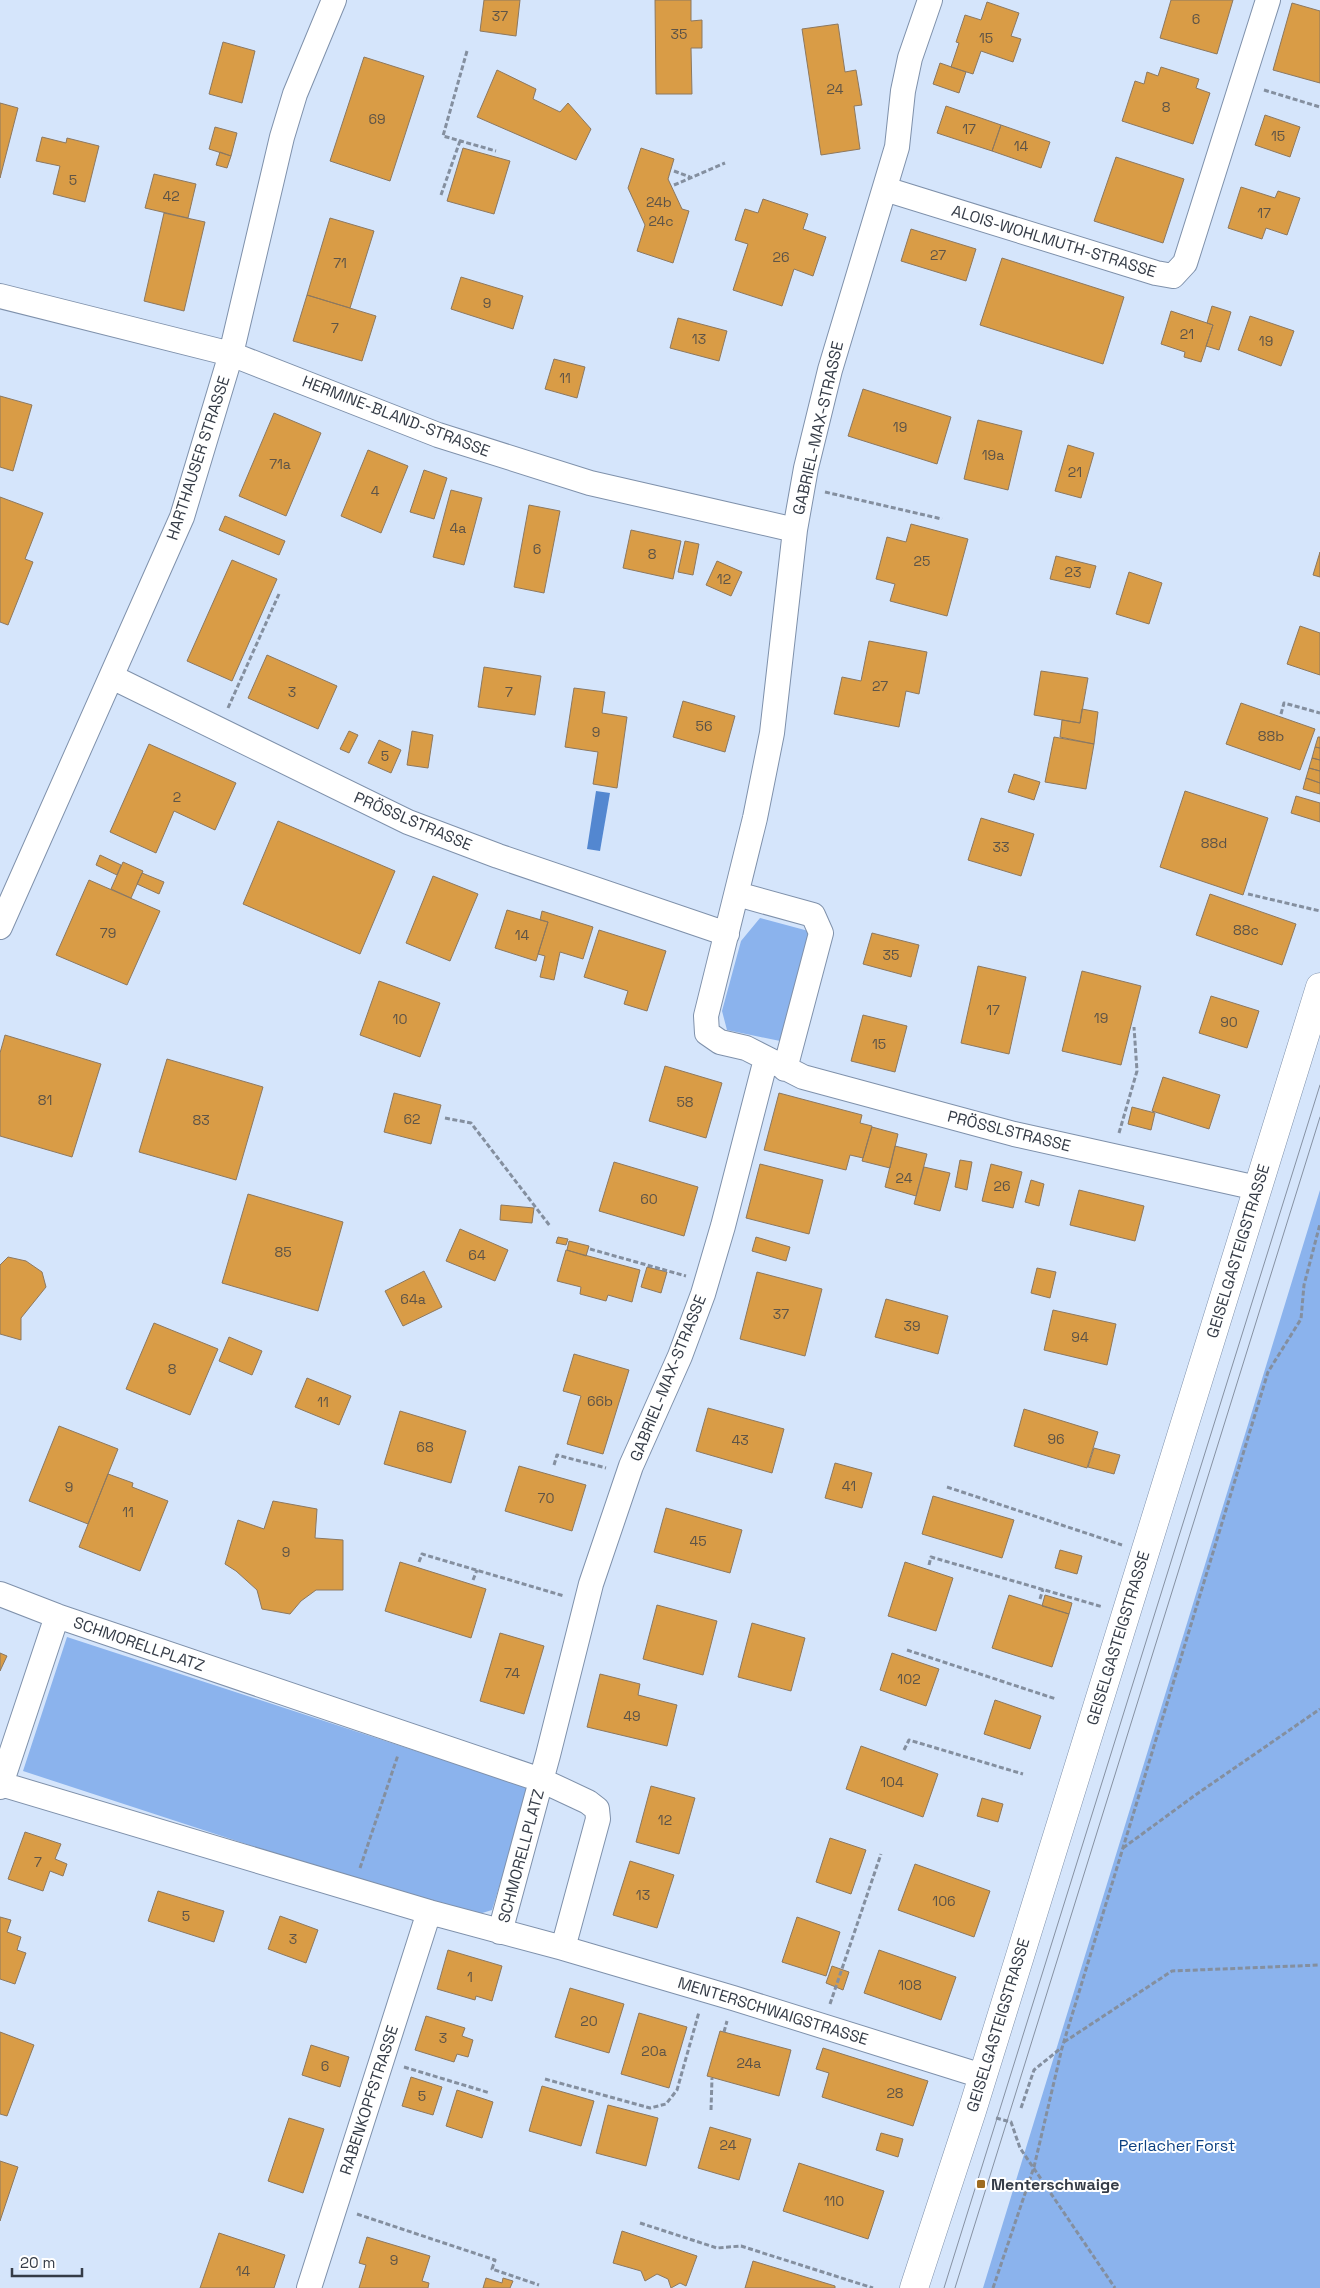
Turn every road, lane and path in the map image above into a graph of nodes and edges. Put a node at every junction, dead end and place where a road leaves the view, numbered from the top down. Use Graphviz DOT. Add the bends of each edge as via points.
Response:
graph roads {
  1 [pos="334,0"];
  2 [pos="930,0"];
  3 [pos="1268,0"];
  4 [pos="467,51"];
  5 [pos="1242,84"];
  6 [pos="1320,107"];
  7 [pos="460,141"];
  8 [pos="496,151"];
  9 [pos="725,163"];
  10 [pos="674,171"];
  11 [pos="691,177"];
  12 [pos="674,185"];
  13 [pos="885,189"];
  14 [pos="441,194"];
  15 [pos="0,296"];
  16 [pos="231,354"];
  17 [pos="802,486"];
  18 [pos="942,519"];
  19 [pos="794,530"];
  20 [pos="279,594"];
  21 [pos="112,676"];
  22 [pos="1320,713"];
  23 [pos="1281,714"];
  24 [pos="218,729"];
  25 [pos="737,894"];
  26 [pos="1248,894"];
  27 [pos="1320,912"];
  28 [pos="0,927"];
  29 [pos="727,934"];
  30 [pos="1320,987"];
  31 [pos="1134,1027"];
  32 [pos="775,1064"];
  33 [pos="445,1118"];
  34 [pos="1113,1156"];
  35 [pos="1257,1188"];
  36 [pos="1320,1224"];
  37 [pos="550,1226"];
  38 [pos="590,1249"];
  39 [pos="706,1281"];
  40 [pos="554,1465"];
  41 [pos="629,1474"];
  42 [pos="947,1487"];
  43 [pos="1144,1552"];
  44 [pos="419,1562"];
  45 [pos="929,1565"];
  46 [pos="477,1570"];
  47 [pos="473,1580"];
  48 [pos="1042,1589"];
  49 [pos="0,1594"];
  50 [pos="1040,1599"];
  51 [pos="586,1602"];
  52 [pos="1125,1614"];
  53 [pos="57,1616"];
  54 [pos="906,1650"];
  55 [pos="1056,1698"];
  56 [pos="1320,1709"];
  57 [pos="405,1736"];
  58 [pos="904,1750"];
  59 [pos="1023,1774"];
  60 [pos="541,1780"];
  61 [pos="0,1785"];
  62 [pos="1123,1848"];
  63 [pos="881,1854"];
  64 [pos="352,1889"];
  65 [pos="429,1912"];
  66 [pos="500,1932"];
  67 [pos="564,1948"];
  68 [pos="1320,1965"];
  69 [pos="706,1990"];
  70 [pos="823,2026"];
  71 [pos="1064,2042"];
  72 [pos="1062,2048"];
  73 [pos="382,2060"];
  74 [pos="982,2076"];
  75 [pos="712,2078"];
  76 [pos="546,2079"];
  77 [pos="490,2093"];
  78 [pos="1021,2108"];
  79 [pos="711,2110"];
  80 [pos="993,2117"];
  81 [pos="1034,2167"];
  82 [pos="335,2207"];
  83 [pos="640,2223"];
  84 [pos="539,2285"];
  85 [pos="309,2288"];
  86 [pos="873,2288"];
  87 [pos="914,2288"];
  88 [pos="993,2288"];
  89 [pos="1115,2288"];
  1 -- 16 [label="street, HARTHAUSER STRASSE" via="295,94 282,137"];
  2 -- 13 [label="street, GABRIEL-MAX-STRASSE" via="910,58 897,147"];
  3 -- 5 [label="street, ALOIS-WOHLMUTH-STRASSE"];
  4 -- 7 [label="path" via="443,136"];
  5 -- 6 [label="path"];
  5 -- 13 [label="street, ALOIS-WOHLMUTH-STRASSE" via="1185,263 1173,276"];
  7 -- 8 [label="path"];
  7 -- 14 [label="path"];
  9 -- 11 [label="path"];
  10 -- 11 [label="path"];
  11 -- 12 [label="path"];
  13 -- 17 [label="street, GABRIEL-MAX-STRASSE" via="830,370"];
  15 -- 16 [label="street, HERMINE-BLAND-STRASSE"];
  16 -- 19 [label="street, HERMINE-BLAND-STRASSE" via="438,434 516,460 590,483"];
  16 -- 21 [label="street, HARTHAUSER STRASSE" via="182,517"];
  17 -- 18 [label="path"];
  17 -- 19 [label="street, GABRIEL-MAX-STRASSE"];
  19 -- 25 [label="street, GABRIEL-MAX-STRASSE" via="772,733"];
  20 -- 24 [label="path"];
  21 -- 24 [label="street, PRÖSSLSTRASSE"];
  21 -- 28 [label="street, HARTHAUSER STRASSE"];
  22 -- 23 [label="path" via="1284,703"];
  24 -- 29 [label="street, PRÖSSLSTRASSE" via="408,822"];
  25 -- 29 [label="street, GABRIEL-MAX-STRASSE"];
  25 -- 32 [label="street, GABRIEL-MAX-STRASSE" via="813,915 821,932"];
  26 -- 27 [label="path"];
  29 -- 32 [label="street, GABRIEL-MAX-STRASSE" via="706,1016 707,1033 720,1042 746,1048"];
  30 -- 35 [label="main road, GEISELGASTEIGSTRASSE"];
  31 -- 34 [label="path" via="1136,1071"];
  32 -- 34 [label="street, PRÖSSLSTRASSE" via="803,1078"];
  32 -- 39 [label="street, GABRIEL-MAX-STRASSE"];
  33 -- 37 [label="path" via="471,1123"];
  34 -- 35 [label="street, PRÖSSLSTRASSE"];
  35 -- 43 [label="main road, GEISELGASTEIGSTRASSE"];
  36 -- 62 [label="path" via="1304,1285 1301,1319 1268,1372"];
  38 -- 39 [label="path"];
  39 -- 41 [label="street, GABRIEL-MAX-STRASSE" via="680,1356"];
  40 -- 41 [label="path" via="557,1455"];
  41 -- 51 [label="street, GABRIEL-MAX-STRASSE"];
  42 -- 43 [label="path"];
  43 -- 52 [label="main road, GEISELGASTEIGSTRASSE"];
  44 -- 46 [label="path" via="422,1554"];
  45 -- 48 [label="path" via="931,1557"];
  46 -- 47 [label="path"];
  46 -- 51 [label="path"];
  48 -- 50 [label="path"];
  48 -- 52 [label="path"];
  49 -- 53 [label="street"];
  51 -- 60 [label="street, GABRIEL-MAX-STRASSE"];
  52 -- 74 [label="main road, GEISELGASTEIGSTRASSE"];
  53 -- 57 [label="street, SCHMORELLPLATZ"];
  53 -- 61 [label="street, SCHMORELLPLATZ"];
  54 -- 55 [label="path"];
  56 -- 62 [label="path"];
  57 -- 60 [label="street, SCHMORELLPLATZ"];
  57 -- 64 [label="path"];
  58 -- 59 [label="path" via="909,1740"];
  60 -- 66 [label="street, SCHMORELLPLATZ"];
  60 -- 67 [label="street, SCHMORELLPLATZ" via="597,1809 598,1818"];
  61 -- 64 [label="street, SCHMORELLPLATZ"];
  62 -- 71 [label="path"];
  63 -- 70 [label="path"];
  64 -- 65 [label="street, SCHMORELLPLATZ"];
  65 -- 66 [label="street, SCHMORELLPLATZ"];
  65 -- 73 [label="street, RABENKOPFSTRASSE"];
  66 -- 67 [label="street, SCHMORELLPLATZ"];
  67 -- 69 [label="street, MENTERSCHWAIGSTRASSE"];
  68 -- 71 [label="path" via="1172,1971"];
  69 -- 70 [label="street, MENTERSCHWAIGSTRASSE"];
  69 -- 76 [label="path" via="677,2090 666,2104 650,2108"];
  70 -- 74 [label="street, MENTERSCHWAIGSTRASSE"];
  71 -- 72 [label="path"];
  72 -- 78 [label="path" via="1034,2070"];
  72 -- 81 [label="path"];
  73 -- 77 [label="path"];
  73 -- 82 [label="street, RABENKOPFSTRASSE"];
  74 -- 87 [label="main road, GEISELGASTEIGSTRASSE"];
  75 -- 79 [label="path"];
  80 -- 81 [label="path" via="1011,2122 1020,2148"];
  81 -- 88 [label="path"];
  81 -- 89 [label="path"];
  82 -- 84 [label="path" via="494,2260 492,2269"];
  82 -- 85 [label="street, RABENKOPFSTRASSE"];
  83 -- 86 [label="path" via="718,2248 741,2246"];
}
